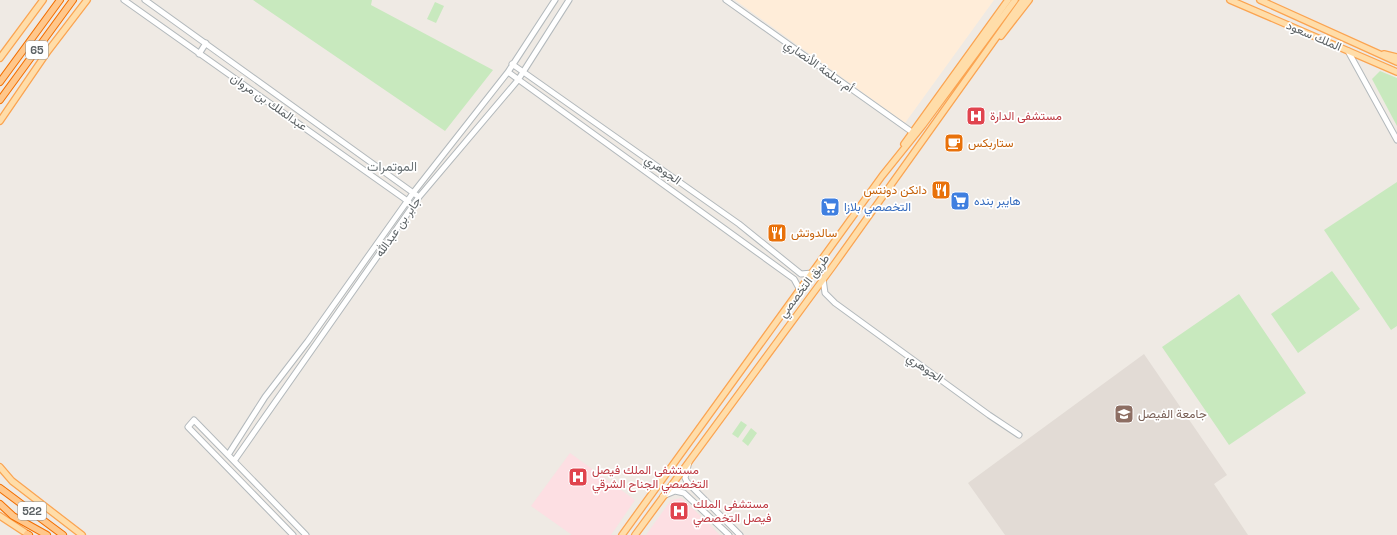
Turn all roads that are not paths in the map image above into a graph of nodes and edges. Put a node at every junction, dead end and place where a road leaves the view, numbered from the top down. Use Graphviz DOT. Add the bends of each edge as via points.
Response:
graph roads {
  1 [pos="42,0"];
  2 [pos="60,0"];
  3 [pos="73,0"];
  4 [pos="87,0"];
  5 [pos="124,0"];
  6 [pos="145,0"];
  7 [pos="555,0"];
  8 [pos="569,0"];
  9 [pos="726,0"];
  10 [pos="1008,0"];
  11 [pos="1015,0"];
  12 [pos="1023,0"];
  13 [pos="1029,0"];
  14 [pos="1230,0"];
  15 [pos="1260,0"];
  16 [pos="206,43"];
  17 [pos="1348,51"];
  18 [pos="1371,51"];
  19 [pos="199,54"];
  20 [pos="1397,57"];
  21 [pos="0,58"];
  22 [pos="1397,62"];
  23 [pos="512,64"];
  24 [pos="508,72"];
  25 [pos="523,72"];
  26 [pos="1397,74"];
  27 [pos="518,80"];
  28 [pos="0,82"];
  29 [pos="0,100"];
  30 [pos="942,111"];
  31 [pos="0,121"];
  32 [pos="912,132"];
  33 [pos="1397,140"];
  34 [pos="882,176"];
  35 [pos="413,193"];
  36 [pos="419,197"];
  37 [pos="407,200"];
  38 [pos="414,205"];
  39 [pos="812,274"];
  40 [pos="823,279"];
  41 [pos="800,290"];
  42 [pos="1019,435"];
  43 [pos="228,455"];
  44 [pos="690,460"];
  45 [pos="234,461"];
  46 [pos="0,467"];
  47 [pos="1,488"];
  48 [pos="662,497"];
  49 [pos="706,502"];
  50 [pos="0,504"];
  51 [pos="0,508"];
  52 [pos="701,508"];
  53 [pos="0,516"];
  54 [pos="13,516"];
  55 [pos="63,521"];
  56 [pos="28,534"];
  57 [pos="47,535"];
  58 [pos="63,535"];
  59 [pos="78,535"];
  60 [pos="82,535"];
  61 [pos="293,535"];
  62 [pos="306,535"];
  63 [pos="622,535"];
  64 [pos="635,535"];
  65 [pos="729,535"];
  66 [pos="740,535"];
  1 -- 21 [label="main road"];
  2 -- 28 [label="highway, 65"];
  3 -- 29 [label="highway, 65"];
  4 -- 31 [label="main road"];
  5 -- 19 [label="street, عبدالملك بن مروان"];
  6 -- 16 [label="street, عبدالملك بن مروان"];
  7 -- 23 [label="street, جابر بن عبدالله"];
  8 -- 25 [label="street, جابر بن عبدالله"];
  9 -- 32 [label="street, أم سلمة الأنصاري"];
  10 -- 32 [label="main road"];
  11 -- 34 [label="main road, طريق التخصصي"];
  12 -- 30 [label="main road, طريق التخصصي"];
  13 -- 30 [label="main road" via="953,101"];
  14 -- 17 [label="main road, الملك سعود"];
  15 -- 18 [label="main road, الملك سعود"];
  16 -- 19 [label="street"];
  16 -- 35 [label="street, عبدالملك بن مروان"];
  17 -- 26 [label="main road, الملك سعود"];
  17 -- 33 [label="street"];
  18 -- 20 [label="main road"];
  18 -- 22 [label="main road, الملك سعود"];
  19 -- 37 [label="street, عبدالملك بن مروان"];
  23 -- 24 [label="street, جابر بن عبدالله"];
  23 -- 25 [label="street, الجوهري"];
  24 -- 27 [label="street, الجوهري"];
  24 -- 35 [label="street, جابر بن عبدالله"];
  25 -- 27 [label="street, جابر بن عبدالله"];
  25 -- 39 [label="street, الجوهري" via="739,224 801,274"];
  27 -- 36 [label="street, جابر بن عبدالله"];
  27 -- 41 [label="street, الجوهري" via="794,280"];
  30 -- 40 [label="main road, طريق التخصصي"];
  32 -- 34 [label="main road"];
  34 -- 39 [label="main road, طريق التخصصي"];
  35 -- 36 [label="street, عبدالملك بن مروان"];
  35 -- 37 [label="street, جابر بن عبدالله"];
  36 -- 38 [label="street, جابر بن عبدالله"];
  37 -- 38 [label="street, عبدالملك بن مروان"];
  37 -- 43 [label="street, جابر بن عبدالله" via="308,341 265,397"];
  38 -- 45 [label="street, جابر بن عبدالله"];
  39 -- 41 [label="main road, طريق التخصصي"];
  40 -- 42 [label="street, الجوهري" via="825,293 835,303 989,416"];
  40 -- 44 [label="main road, طريق التخصصي"];
  41 -- 63 [label="main road, طريق التخصصي"];
  43 -- 45 [label="street"];
  43 -- 61 [label="street" via="194,420 188,427"];
  44 -- 48 [label="main road, طريق التخصصي"];
  44 -- 49 [label="street" via="685,478 690,487"];
  45 -- 62 [label="street"];
  46 -- 55 [label="main road" via="12,481"];
  47 -- 58 [label="highway, 522"];
  48 -- 52 [label="street" via="679,491 684,492"];
  48 -- 64 [label="main road, طريق التخصصي"];
  49 -- 52 [label="street"];
  49 -- 66 [label="street"];
  50 -- 54 [label="highway, 522"];
  51 -- 54 [label="highway"];
  52 -- 65 [label="street"];
  53 -- 56 [label="main road"];
  54 -- 57 [label="highway, 522"];
  55 -- 59 [label="main road"];
  55 -- 60 [label="main road"];
}
